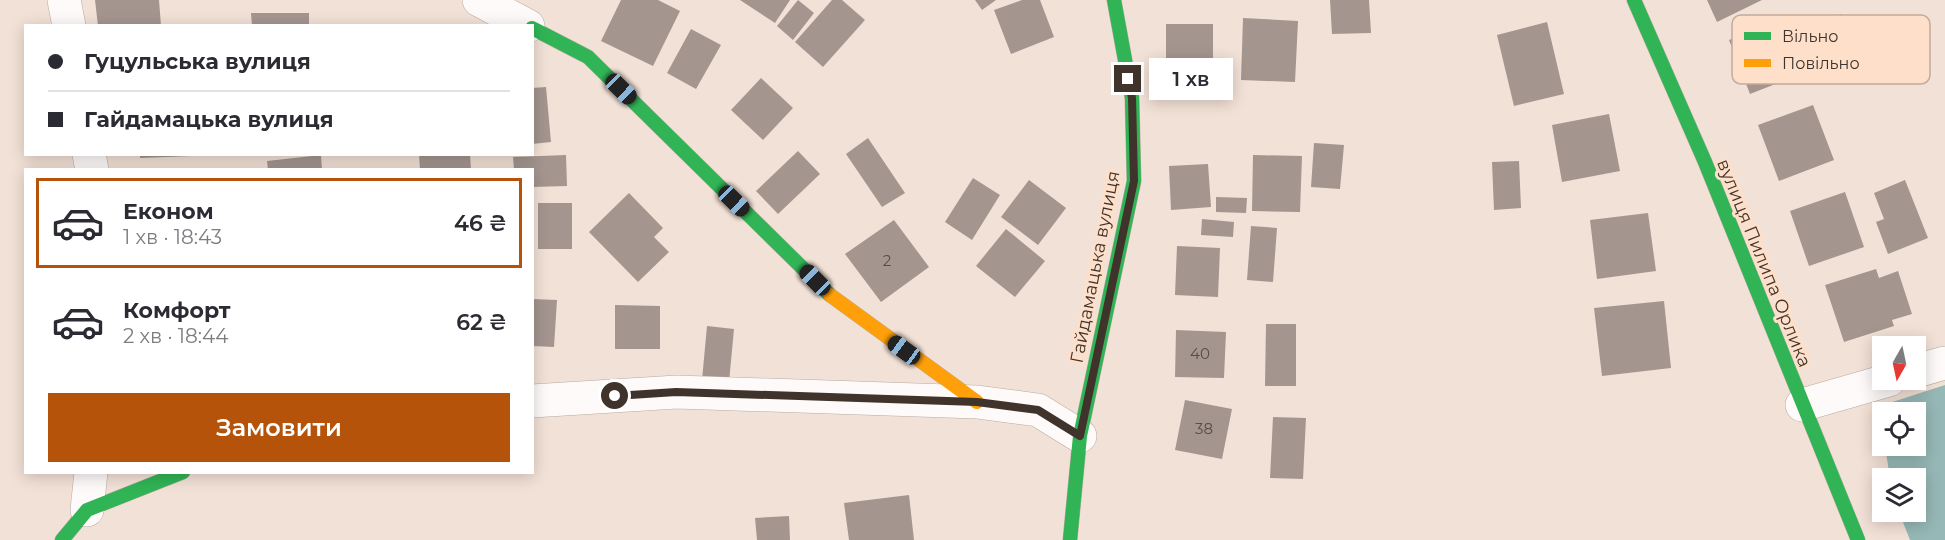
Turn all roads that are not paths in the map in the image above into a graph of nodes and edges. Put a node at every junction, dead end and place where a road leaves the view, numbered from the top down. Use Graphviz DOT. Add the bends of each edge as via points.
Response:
graph roads {
  1 [pos="64,0"];
  2 [pos="479,0"];
  3 [pos="1114,0"];
  4 [pos="1634,0"];
  5 [pos="69,24"];
  6 [pos="524,24"];
  7 [pos="534,29"];
  8 [pos="1945,363"];
  9 [pos="1926,368"];
  10 [pos="1872,385"];
  11 [pos="534,401"];
  12 [pos="977,402"];
  13 [pos="1802,405"];
  14 [pos="1080,436"];
  15 [pos="91,474"];
  16 [pos="178,474"];
  17 [pos="87,510"];
  18 [pos="62,540"];
  19 [pos="1071,540"];
  20 [pos="1858,540"];
  1 -- 5 [label="street"];
  2 -- 6 [label="street"];
  3 -- 14 [label="street, Гайдамацька вулиця" via="1132,98 1134,181"];
  4 -- 13 [label="street, вулиця Пилипа Орлика" via="1705,162"];
  7 -- 12 [label="street" via="588,57 831,296"];
  8 -- 9 [label="street"];
  10 -- 13 [label="street"];
  11 -- 12 [label="street" via="676,392"];
  12 -- 14 [label="street" via="1038,410"];
  13 -- 20 [label="street, вулиця Пилипа Орлика"];
  14 -- 19 [label="street, Гайдамацька вулиця"];
  15 -- 17 [label="street"];
  16 -- 17 [label="street"];
  17 -- 18 [label="street"];
}
